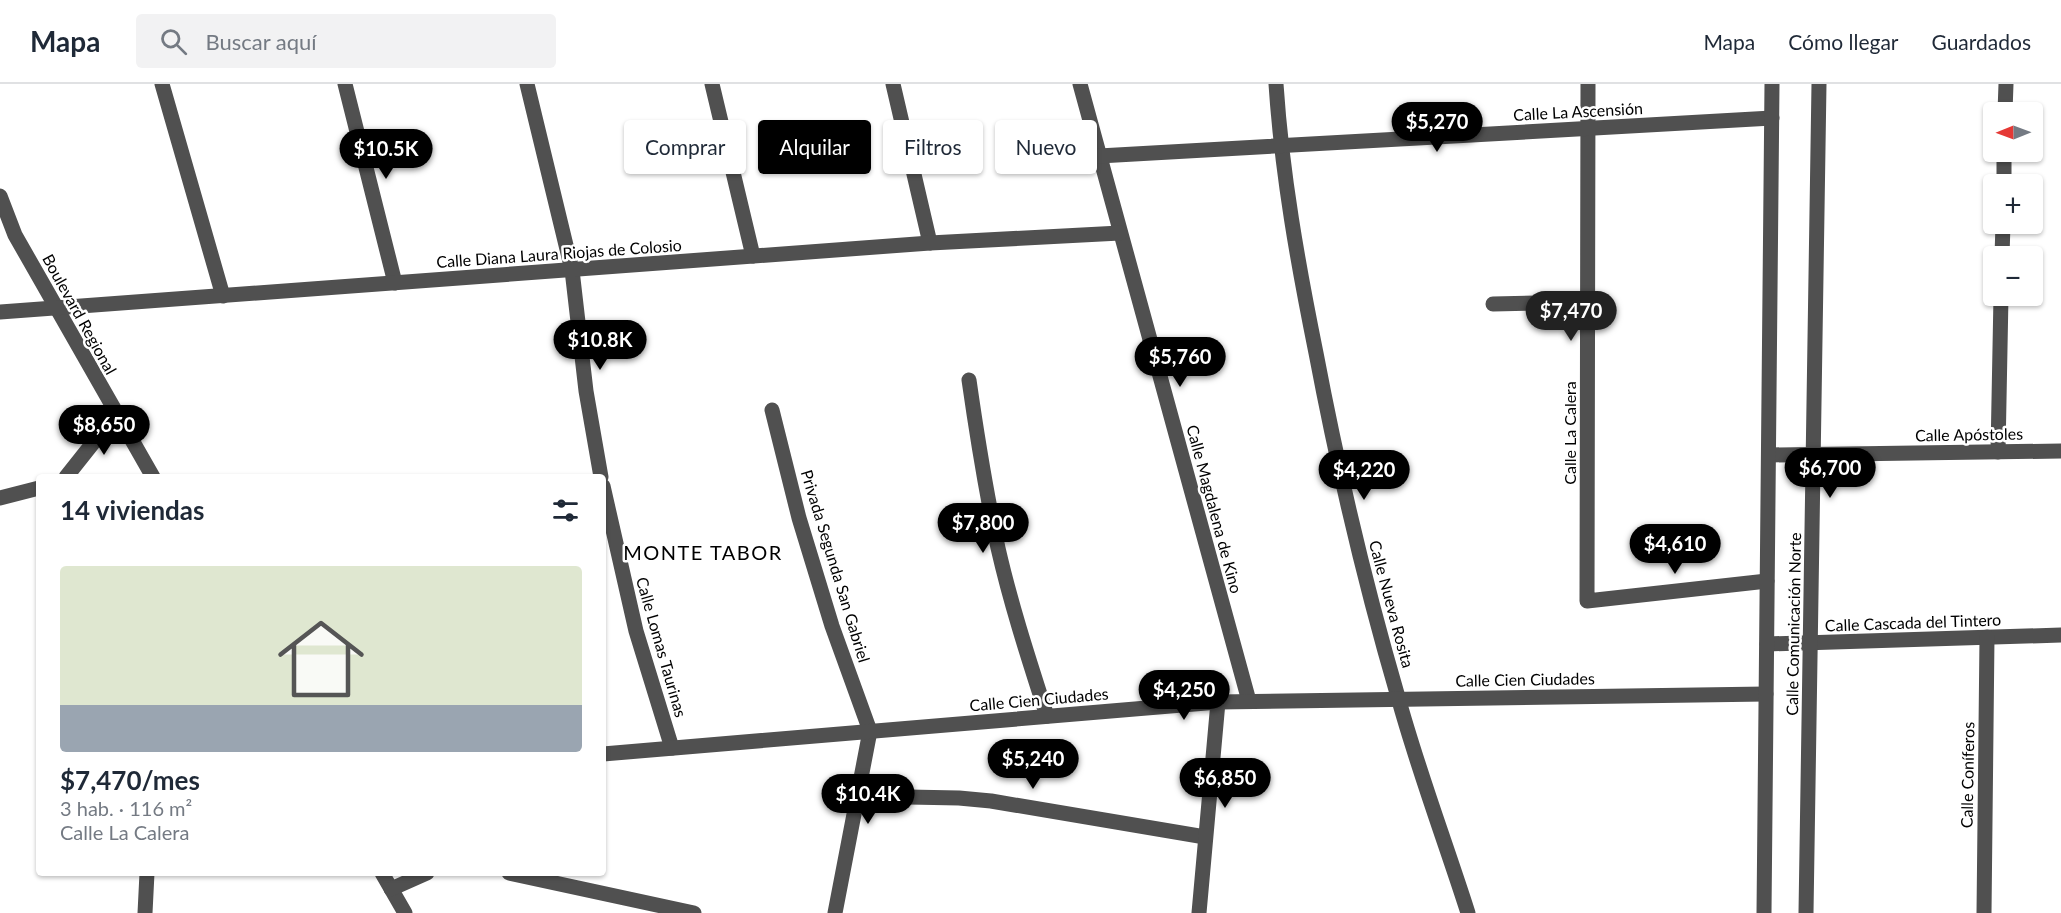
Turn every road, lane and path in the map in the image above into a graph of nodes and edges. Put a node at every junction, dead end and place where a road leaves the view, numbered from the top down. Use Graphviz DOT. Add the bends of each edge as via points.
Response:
graph roads {
  1 [pos="162,84"];
  2 [pos="345,84"];
  3 [pos="527,84"];
  4 [pos="712,84"];
  5 [pos="893,84"];
  6 [pos="1080,84"];
  7 [pos="1276,84"];
  8 [pos="1588,84"];
  9 [pos="1772,84"];
  10 [pos="1820,84"];
  11 [pos="2006,84"];
  12 [pos="2005,102"];
  13 [pos="1772,118"];
  14 [pos="1588,128"];
  15 [pos="1280,145"];
  16 [pos="1099,156"];
  17 [pos="0,196"];
  18 [pos="1120,233"];
  19 [pos="930,243"];
  20 [pos="753,256"];
  21 [pos="572,270"];
  22 [pos="394,284"];
  23 [pos="223,296"];
  24 [pos="1588,302"];
  25 [pos="1493,304"];
  26 [pos="2001,306"];
  27 [pos="55,308"];
  28 [pos="0,312"];
  29 [pos="969,380"];
  30 [pos="772,410"];
  31 [pos="116,414"];
  32 [pos="2061,451"];
  33 [pos="1998,452"];
  34 [pos="1814,454"];
  35 [pos="1768,455"];
  36 [pos="68,474"];
  37 [pos="151,474"];
  38 [pos="601,474"];
  39 [pos="36,489"];
  40 [pos="0,498"];
  41 [pos="606,499"];
  42 [pos="1767,581"];
  43 [pos="2061,635"];
  44 [pos="1986,638"];
  45 [pos="1811,643"];
  46 [pos="1767,644"];
  47 [pos="1766,694"];
  48 [pos="1398,699"];
  49 [pos="1249,701"];
  50 [pos="1218,702"];
  51 [pos="1047,716"];
  52 [pos="870,731"];
  53 [pos="672,748"];
  54 [pos="606,754"];
  55 [pos="857,796"];
  56 [pos="1205,837"];
  57 [pos="147,876"];
  58 [pos="384,876"];
  59 [pos="420,876"];
  60 [pos="523,876"];
  61 [pos="392,889"];
  62 [pos="145,913"];
  63 [pos="405,913"];
  64 [pos="694,913"];
  65 [pos="835,913"];
  66 [pos="1199,913"];
  67 [pos="1468,913"];
  68 [pos="1764,913"];
  69 [pos="1806,913"];
  70 [pos="1984,913"];
  1 -- 23 [label="street"];
  2 -- 22 [label="street"];
  3 -- 21 [label="street"];
  4 -- 20 [label="street"];
  5 -- 19 [label="street"];
  6 -- 16 [label="street, Calle Magdalena de Kino"];
  7 -- 15 [label="street, Calle Nueva Rosita"];
  8 -- 14 [label="street, Calle La Calera"];
  9 -- 13 [label="street, Calle Comunicación Norte"];
  10 -- 34 [label="street, Calle Comunicación Norte"];
  11 -- 12 [label="street"];
  13 -- 14 [label="street, Calle La Ascensión"];
  13 -- 35 [label="street, Calle Comunicación Norte"];
  14 -- 15 [label="street, Calle La Ascensión"];
  14 -- 24 [label="street, Calle La Calera"];
  15 -- 16 [label="street, Calle La Ascensión"];
  15 -- 48 [label="street, Calle Nueva Rosita" via="1329,423"];
  16 -- 18 [label="street, Calle Magdalena de Kino"];
  17 -- 27 [label="street, Boulevard Regional" via="15,235"];
  18 -- 19 [label="street, Calle Diana Laura Riojas de Colosio"];
  18 -- 49 [label="street, Calle Magdalena de Kino"];
  19 -- 20 [label="street, Calle Diana Laura Riojas de Colosio"];
  20 -- 21 [label="street, Calle Diana Laura Riojas de Colosio"];
  21 -- 22 [label="street, Calle Diana Laura Riojas de Colosio"];
  21 -- 38 [label="street" via="586,391"];
  22 -- 23 [label="street, Calle Diana Laura Riojas de Colosio"];
  23 -- 27 [label="street, Calle Diana Laura Riojas de Colosio"];
  24 -- 25 [label="street"];
  24 -- 42 [label="street, Calle La Calera" via="1587,601"];
  26 -- 33 [label="street"];
  27 -- 28 [label="street, Calle Diana Laura Riojas de Colosio"];
  27 -- 31 [label="street, Boulevard Regional"];
  29 -- 51 [label="street" via="999,550"];
  30 -- 52 [label="street, Privada Segunda San Gabriel" via="825,604"];
  31 -- 36 [label="street"];
  31 -- 37 [label="street, Boulevard Regional"];
  32 -- 33 [label="street, Calle Apóstoles"];
  33 -- 34 [label="street, Calle Apóstoles"];
  34 -- 35 [label="street, Calle Apóstoles"];
  34 -- 45 [label="street, Calle Comunicación Norte"];
  35 -- 42 [label="street, Calle Comunicación Norte"];
  39 -- 40 [label="street"];
  41 -- 53 [label="street, Calle Lomas Taurinas" via="636,631"];
  42 -- 46 [label="street, Calle Comunicación Norte"];
  43 -- 44 [label="street, Calle Cascada del Tintero"];
  44 -- 45 [label="street, Calle Cascada del Tintero"];
  44 -- 70 [label="street, Calle Coníferos"];
  45 -- 46 [label="street, Calle Cascada del Tintero"];
  45 -- 69 [label="street, Calle Comunicación Norte"];
  46 -- 47 [label="street, Calle Comunicación Norte"];
  47 -- 48 [label="street, Calle Cien Ciudades"];
  47 -- 68 [label="street, Calle Comunicación Norte"];
  48 -- 49 [label="street, Calle Cien Ciudades"];
  48 -- 67 [label="street, Calle Nueva Rosita"];
  49 -- 50 [label="street, Calle Cien Ciudades"];
  50 -- 51 [label="street, Calle Cien Ciudades"];
  50 -- 56 [label="street"];
  51 -- 52 [label="street, Calle Cien Ciudades"];
  52 -- 53 [label="street, Calle Cien Ciudades"];
  52 -- 55 [label="street"];
  53 -- 54 [label="street, Calle Cien Ciudades"];
  55 -- 56 [label="street" via="991,801"];
  55 -- 65 [label="street"];
  56 -- 66 [label="street"];
  57 -- 62 [label="street"];
  58 -- 61 [label="street"];
  59 -- 61 [label="street"];
  60 -- 64 [label="street"];
  61 -- 63 [label="street"];
}
